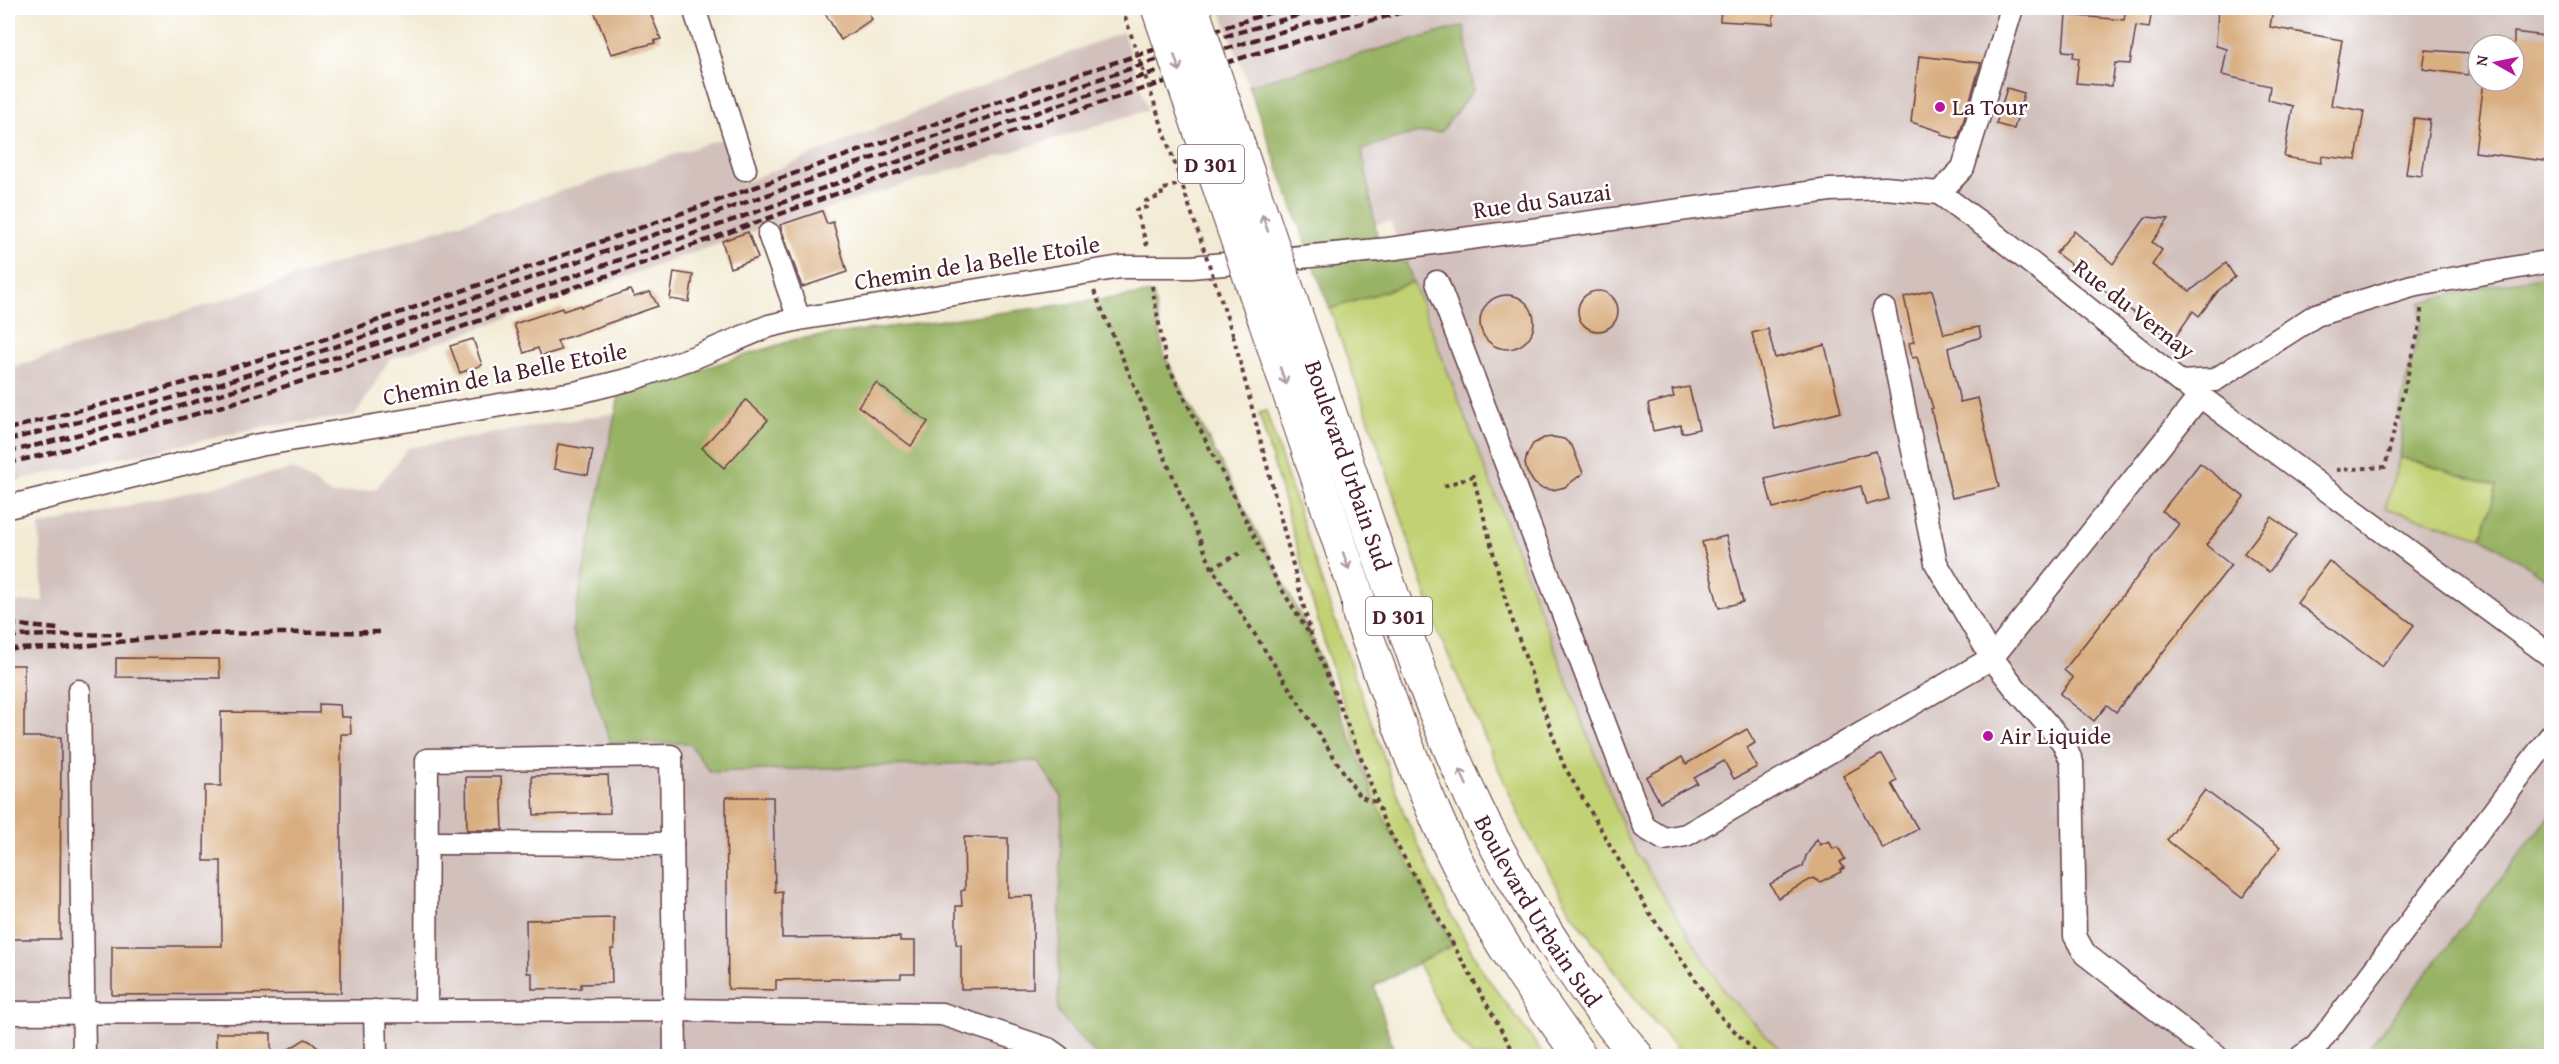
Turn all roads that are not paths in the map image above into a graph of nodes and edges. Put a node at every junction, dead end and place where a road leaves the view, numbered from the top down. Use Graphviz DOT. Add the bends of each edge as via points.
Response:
graph roads {
  1 [pos="694,8"];
  2 [pos="1158,8"];
  3 [pos="1192,8"];
  4 [pos="2012,8"];
  5 [pos="745,169"];
  6 [pos="1939,193"];
  7 [pos="769,234"];
  8 [pos="1149,256"];
  9 [pos="2552,261"];
  10 [pos="1437,282"];
  11 [pos="1884,309"];
  12 [pos="799,319"];
  13 [pos="2180,382"];
  14 [pos="2200,396"];
  15 [pos="8,507"];
  16 [pos="1358,598"];
  17 [pos="2552,657"];
  18 [pos="1992,658"];
  19 [pos="80,691"];
  20 [pos="2552,734"];
  21 [pos="427,843"];
  22 [pos="672,844"];
  23 [pos="674,1010"];
  24 [pos="375,1011"];
  25 [pos="426,1011"];
  26 [pos="8,1013"];
  27 [pos="84,1013"];
  28 [pos="84,1056"];
  29 [pos="376,1056"];
  30 [pos="675,1056"];
  31 [pos="1058,1056"];
  32 [pos="1555,1056"];
  33 [pos="1580,1056"];
  34 [pos="1602,1056"];
  35 [pos="1637,1056"];
  36 [pos="2216,1056"];
  37 [pos="2302,1056"];
  1 -- 5 [label="street"];
  2 -- 16 [label="highway, Boulevard Urbain Sud / D 301, one-way, bridge"];
  35 -- 3 [label="highway, Boulevard Urbain Sud / D 301, one-way, bridge" via="1541,924 1463,779 1410,647"];
  4 -- 6 [label="street" via="1963,168"];
  6 -- 8 [label="street, Rue du Sauzai" via="1885,188 1830,190 1388,249 1191,267"];
  6 -- 13 [label="street, Rue du Vernay"];
  7 -- 12 [label="street"];
  8 -- 12 [label="street, Chemin de la Belle Etoile" via="1121,267 1088,273"];
  9 -- 13 [label="street, Rue du Vernay" via="2412,286 2316,315 2215,380"];
  10 -- 18 [label="street" via="1644,828 1664,839 1686,835"];
  11 -- 18 [label="street" via="1936,563"];
  12 -- 15 [label="street, Chemin de la Belle Etoile" via="769,326 634,378 579,392 259,445"];
  13 -- 14 [label="street"];
  14 -- 17 [label="street"];
  14 -- 18 [label="street"];
  16 -- 32 [label="highway" via="1350,626 1429,843 1485,949"];
  16 -- 33 [label="highway" via="1359,614 1405,743 1445,837 1518,969"];
  16 -- 34 [label="highway, D 301" via="1369,610 1416,737 1479,870 1532,961"];
  18 -- 36 [label="street" via="2062,741 2072,762 2074,936 2085,954"];
  19 -- 27 [label="street"];
  20 -- 37 [label="street" via="2316,1047"];
  21 -- 22 [label="street"];
  21 -- 22 [label="street" via="428,760 671,756"];
  21 -- 25 [label="street"];
  22 -- 23 [label="street"];
  23 -- 25 [label="street"];
  23 -- 30 [label="street"];
  23 -- 31 [label="street" via="942,1014 1048,1049"];
  24 -- 25 [label="street"];
  24 -- 27 [label="street"];
  24 -- 29 [label="street"];
  26 -- 27 [label="street"];
  27 -- 28 [label="street"];
}
